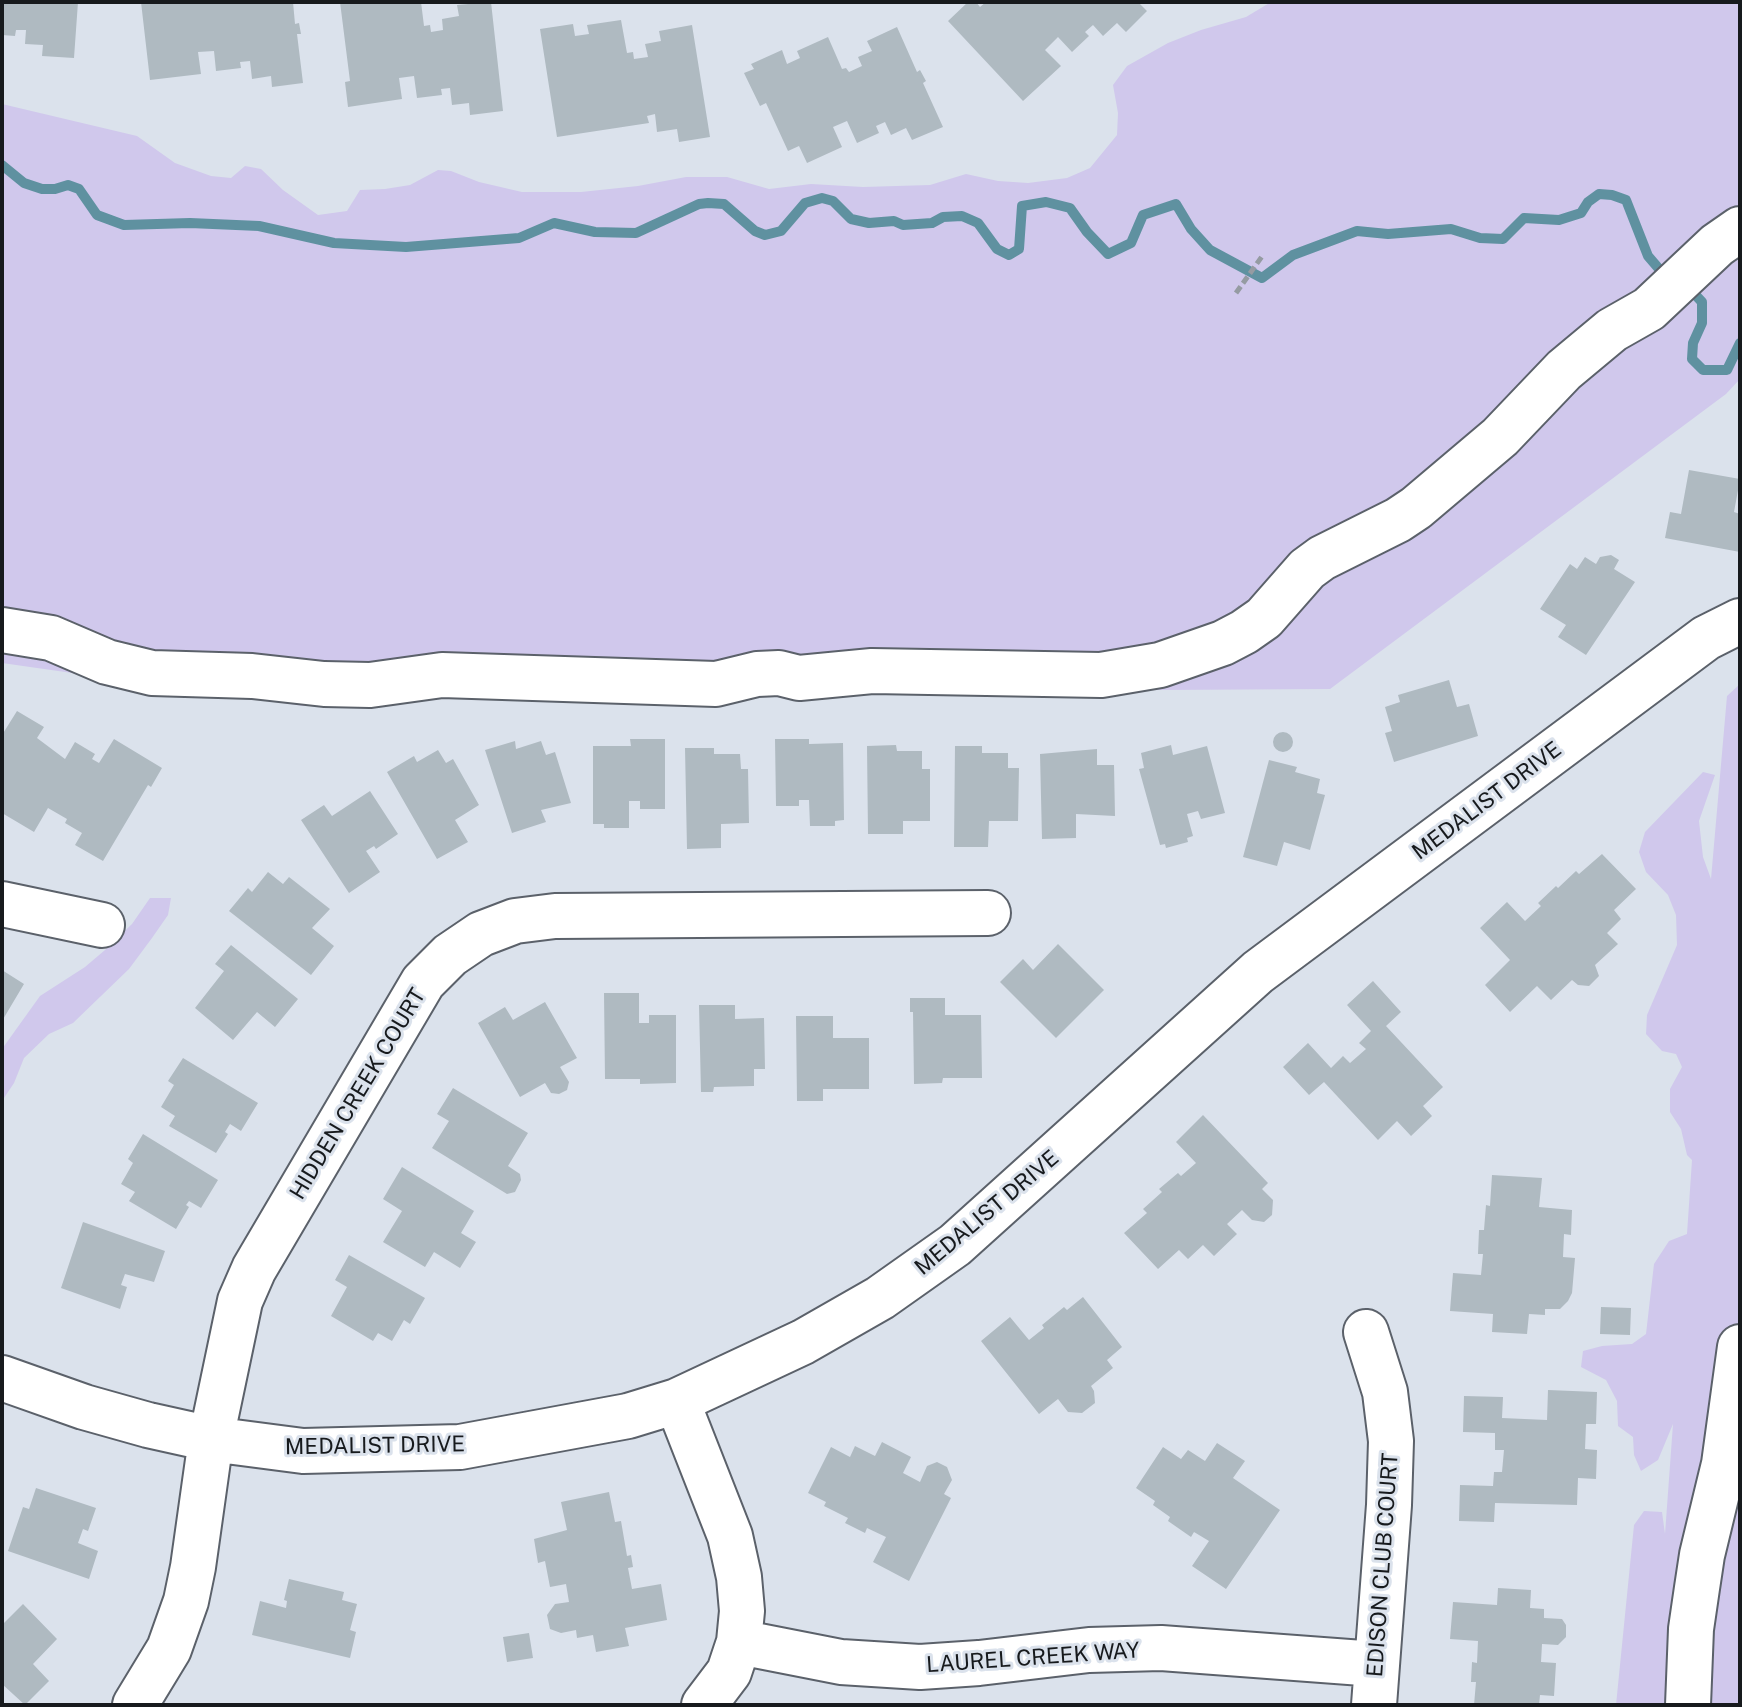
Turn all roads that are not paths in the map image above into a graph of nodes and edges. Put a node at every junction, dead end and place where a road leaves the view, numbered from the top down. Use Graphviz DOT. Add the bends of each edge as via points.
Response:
graph roads {
  1 [pos="1740,229"];
  2 [pos="1740,621"];
  3 [pos="2,630"];
  4 [pos="2,904"];
  5 [pos="988,913"];
  6 [pos="102,925"];
  7 [pos="1366,1332"];
  8 [pos="1740,1347"];
  9 [pos="2,1378"];
  10 [pos="677,1401"];
  11 [pos="211,1439"];
  12 [pos="739,1642"];
  13 [pos="1375,1685"];
  14 [pos="135,1705"];
  15 [pos="704,1705"];
  16 [pos="1688,1705"];
  1 -- 3 [label="street" via="1649,309 1612,330 1564,370 1500,437 1439,490 1398,520 1322,558 1264,618 1194,654 1129,672 872,671 799,678 779,673 716,684 442,675 370,685 324,684 152,673 107,662 51,638"];
  2 -- 10 [label="street, MEDALIST DRIVE" via="1706,638 1258,972 955,1245 880,1298 803,1342"];
  4 -- 6 [label="street"];
  5 -- 11 [label="street, HIDDEN CREEK COURT" via="555,916 515,921 481,934 423,982 254,1269 240,1301"];
  7 -- 13 [label="street, EDISON CLUB COURT" via="1385,1392 1391,1441"];
  8 -- 16 [label="street" via="1724,1464 1691,1629"];
  9 -- 11 [label="street, MEDALIST DRIVE" via="84,1407"];
  10 -- 11 [label="street, MEDALIST DRIVE" via="628,1416 460,1447 303,1451"];
  10 -- 12 [label="street" via="730,1536 742,1611"];
  11 -- 14 [label="street, HIDDEN CREEK COURT" via="186,1601 169,1649"];
  12 -- 13 [label="street, LAUREL CREEK WAY" via="841,1662 920,1667 1161,1648"];
  12 -- 15 [label="street" via="729,1672"];
}
